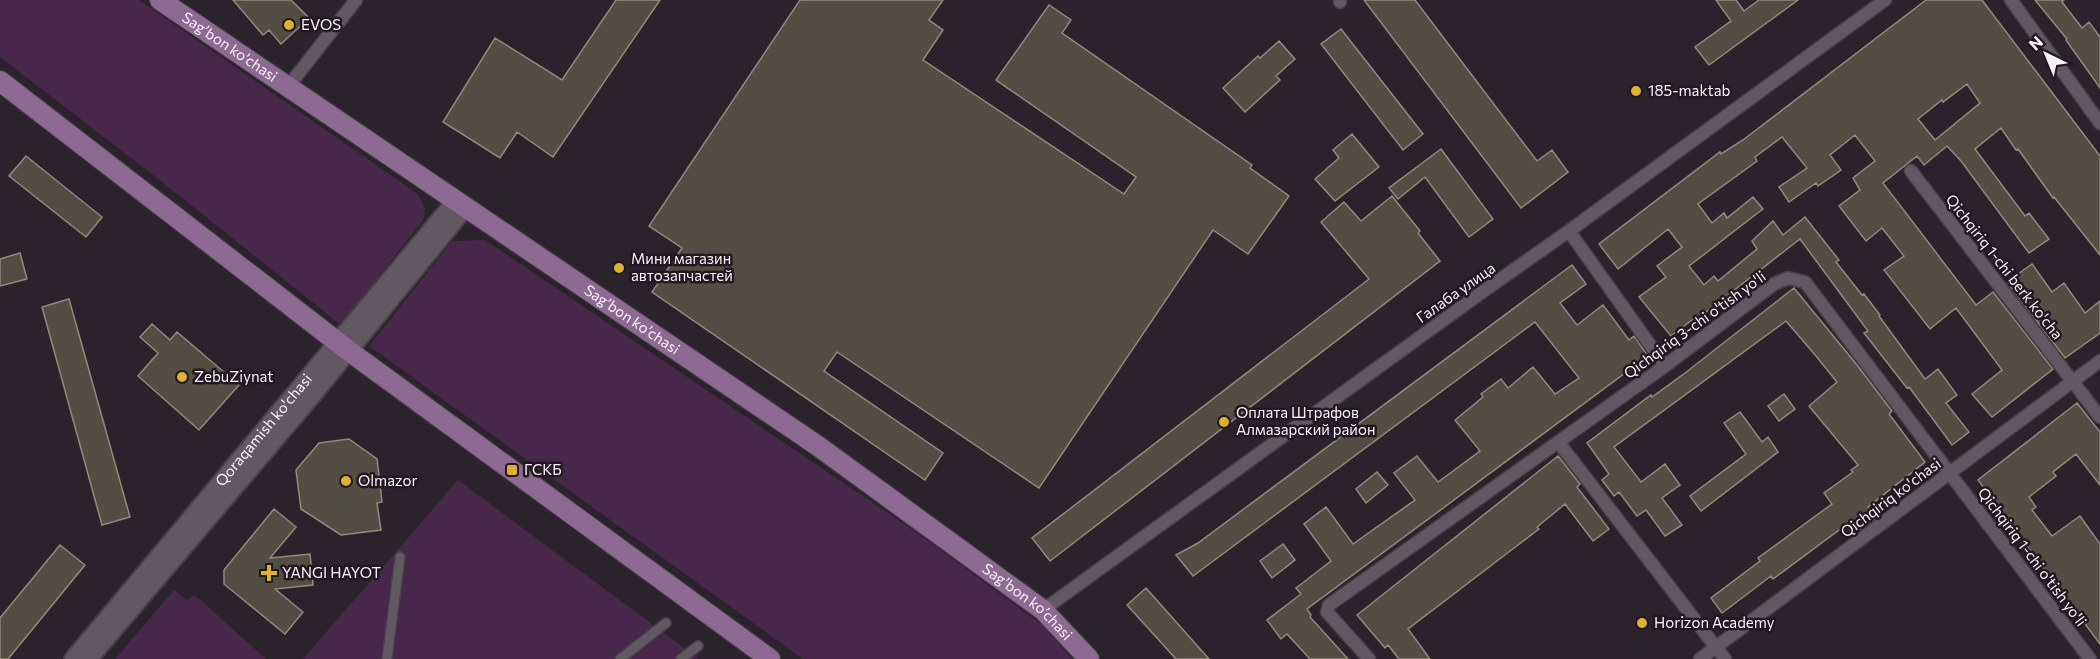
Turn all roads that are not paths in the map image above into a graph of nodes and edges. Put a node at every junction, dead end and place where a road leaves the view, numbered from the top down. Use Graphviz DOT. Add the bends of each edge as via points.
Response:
graph roads {
  1 [pos="160,0"];
  2 [pos="356,0"];
  3 [pos="1885,0"];
  4 [pos="2011,0"];
  5 [pos="0,81"];
  6 [pos="287,88"];
  7 [pos="2100,123"];
  8 [pos="1911,171"];
  9 [pos="461,204"];
  10 [pos="1569,231"];
  11 [pos="344,347"];
  12 [pos="2100,361"];
  13 [pos="1665,366"];
  14 [pos="2073,380"];
  15 [pos="2100,417"];
  16 [pos="1559,442"];
  17 [pos="1949,473"];
  18 [pos="400,557"];
  19 [pos="1043,610"];
  20 [pos="666,623"];
  21 [pos="698,646"];
  22 [pos="1716,647"];
  23 [pos="73,659"];
  24 [pos="89,659"];
  25 [pos="387,659"];
  26 [pos="620,659"];
  27 [pos="681,659"];
  28 [pos="771,659"];
  29 [pos="1089,659"];
  30 [pos="1369,659"];
  31 [pos="1700,659"];
  32 [pos="1725,659"];
  33 [pos="2090,659"];
  1 -- 6 [label="main road, Sag’bon ko’chasi"];
  2 -- 6 [label="street"];
  3 -- 10 [label="street, Галаба улица"];
  4 -- 7 [label="street"];
  5 -- 11 [label="main road"];
  6 -- 9 [label="main road, Sag’bon ko’chasi"];
  8 -- 14 [label="street, Qichqiriq 1-chi berk ko'cha"];
  9 -- 11 [label="main road, Qoraqamish ko'chasi"];
  9 -- 19 [label="main road, Sag’bon ko’chasi" via="818,446"];
  10 -- 13 [label="street"];
  10 -- 19 [label="street, Галаба улица"];
  11 -- 23 [label="main road, Qoraqamish ko'chasi"];
  11 -- 24 [label="main road, Qoraqamish ko'chasi"];
  11 -- 28 [label="main road"];
  12 -- 14 [label="street, Qichqiriq ko'chasi"];
  13 -- 16 [label="street, Qichqiriq 3-chi o'tish yo'li"];
  13 -- 17 [label="street, Qichqiriq 3-chi o'tish yo'li" via="1774,284 1788,278 1804,282"];
  14 -- 15 [label="street, Qichqiriq 1-chi berk ko'cha"];
  14 -- 17 [label="street, Qichqiriq ko'chasi"];
  16 -- 22 [label="street"];
  16 -- 30 [label="street, Qichqiriq 3-chi o'tish yo'li" via="1329,605 1327,612"];
  17 -- 22 [label="street, Qichqiriq ko'chasi"];
  17 -- 33 [label="street, Qichqiriq 1-chi o'tish yo'li"];
  18 -- 25 [label="street"];
  19 -- 29 [label="main road, Sag’bon ko’chasi"];
  20 -- 26 [label="street"];
  21 -- 27 [label="street"];
  22 -- 31 [label="street, Qichqiriq ko'chasi"];
  22 -- 32 [label="street"];
}
